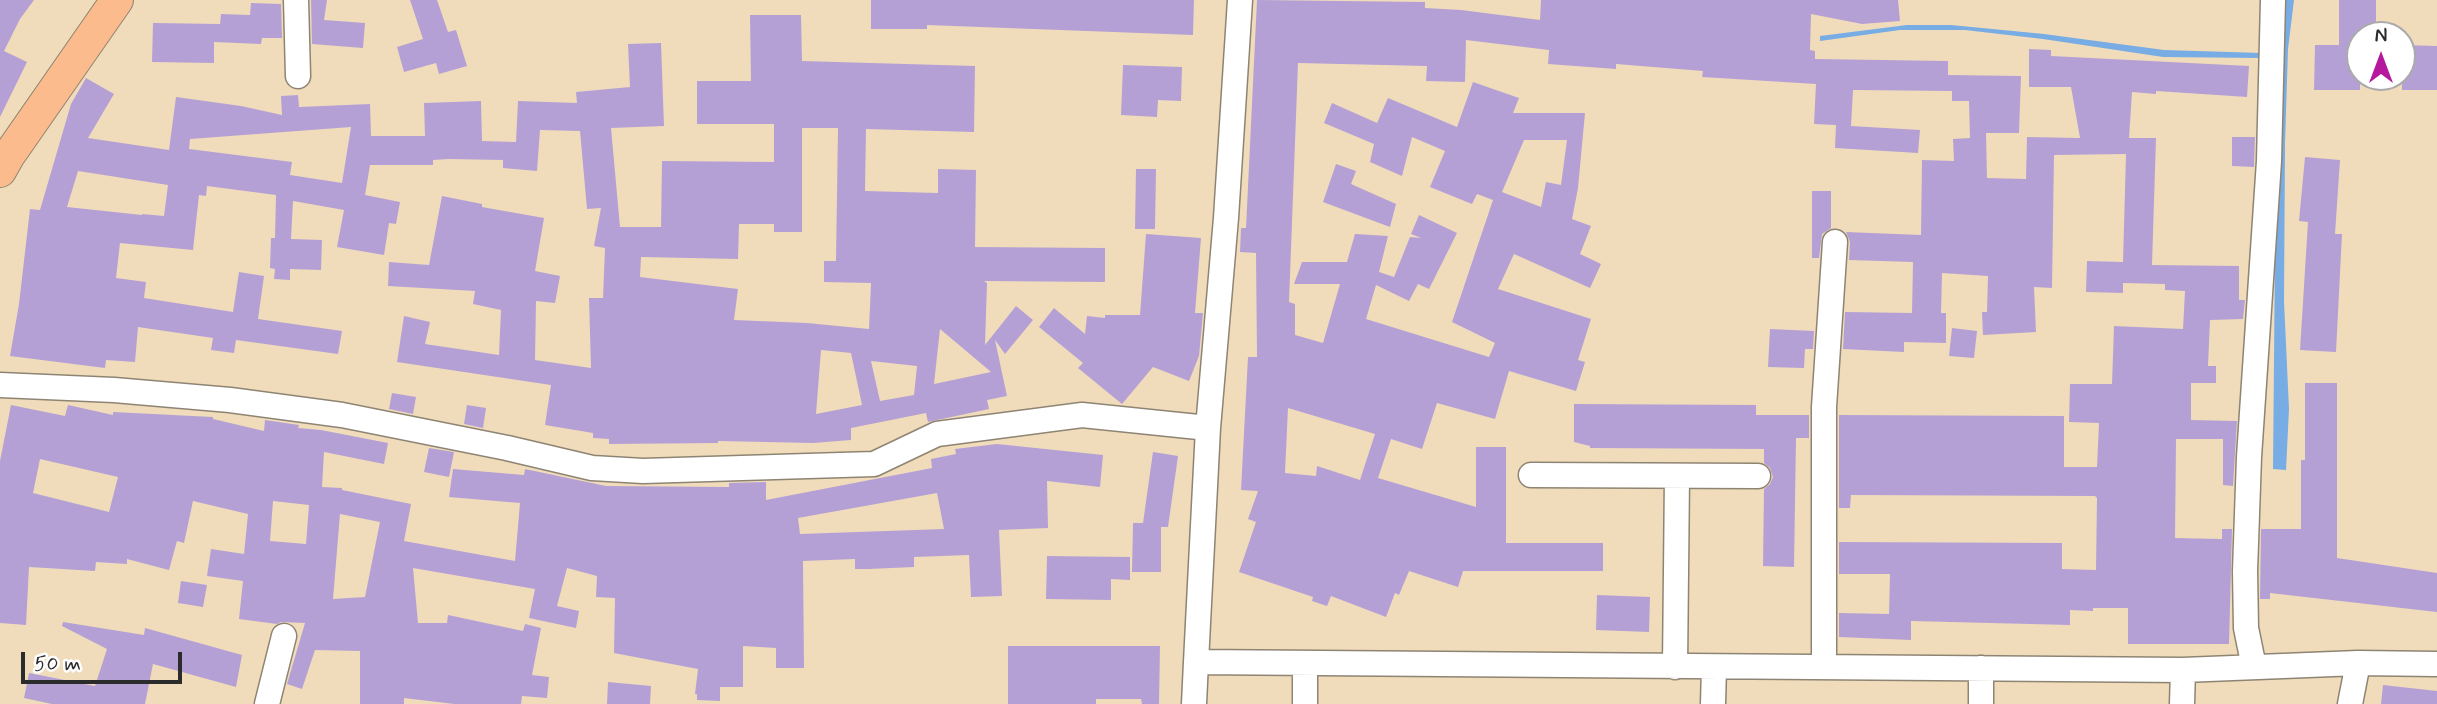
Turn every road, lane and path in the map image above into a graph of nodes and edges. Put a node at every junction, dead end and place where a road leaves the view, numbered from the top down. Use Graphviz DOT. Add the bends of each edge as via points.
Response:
graph roads {
  1 [pos="117,0"];
  2 [pos="296,0"];
  3 [pos="1240,0"];
  4 [pos="2273,0"];
  5 [pos="299,76"];
  6 [pos="0,171"];
  7 [pos="1835,242"];
  8 [pos="0,386"];
  9 [pos="1208,428"];
  10 [pos="1531,475"];
  11 [pos="1677,476"];
  12 [pos="1758,477"];
  13 [pos="284,636"];
  14 [pos="1196,662"];
  15 [pos="1305,663"];
  16 [pos="2358,663"];
  17 [pos="2437,664"];
  18 [pos="1675,667"];
  19 [pos="1714,667"];
  20 [pos="1824,667"];
  21 [pos="2254,667"];
  22 [pos="1981,668"];
  23 [pos="2183,670"];
  24 [pos="267,704"];
  25 [pos="1194,704"];
  26 [pos="1305,704"];
  27 [pos="1713,704"];
  28 [pos="1981,704"];
  29 [pos="2182,704"];
  30 [pos="2350,704"];
  1 -- 6 [label="main road"];
  2 -- 5 [label="street"];
  3 -- 9 [label="street"];
  4 -- 21 [label="street" via="2269,161 2245,571 2246,628"];
  7 -- 20 [label="street" via="1824,407"];
  8 -- 9 [label="street" via="230,400 342,415 592,468 643,471 874,464 937,435 1082,415"];
  9 -- 14 [label="street"];
  10 -- 11 [label="street"];
  11 -- 12 [label="street"];
  11 -- 18 [label="street"];
  13 -- 24 [label="street"];
  14 -- 15 [label="street"];
  14 -- 25 [label="street"];
  15 -- 18 [label="street"];
  15 -- 26 [label="street"];
  16 -- 17 [label="street"];
  16 -- 21 [label="street"];
  16 -- 30 [label="street"];
  18 -- 19 [label="street"];
  19 -- 20 [label="street"];
  19 -- 27 [label="street"];
  20 -- 22 [label="street"];
  21 -- 23 [label="street"];
  22 -- 23 [label="street"];
  22 -- 28 [label="street"];
  23 -- 29 [label="street"];
}
